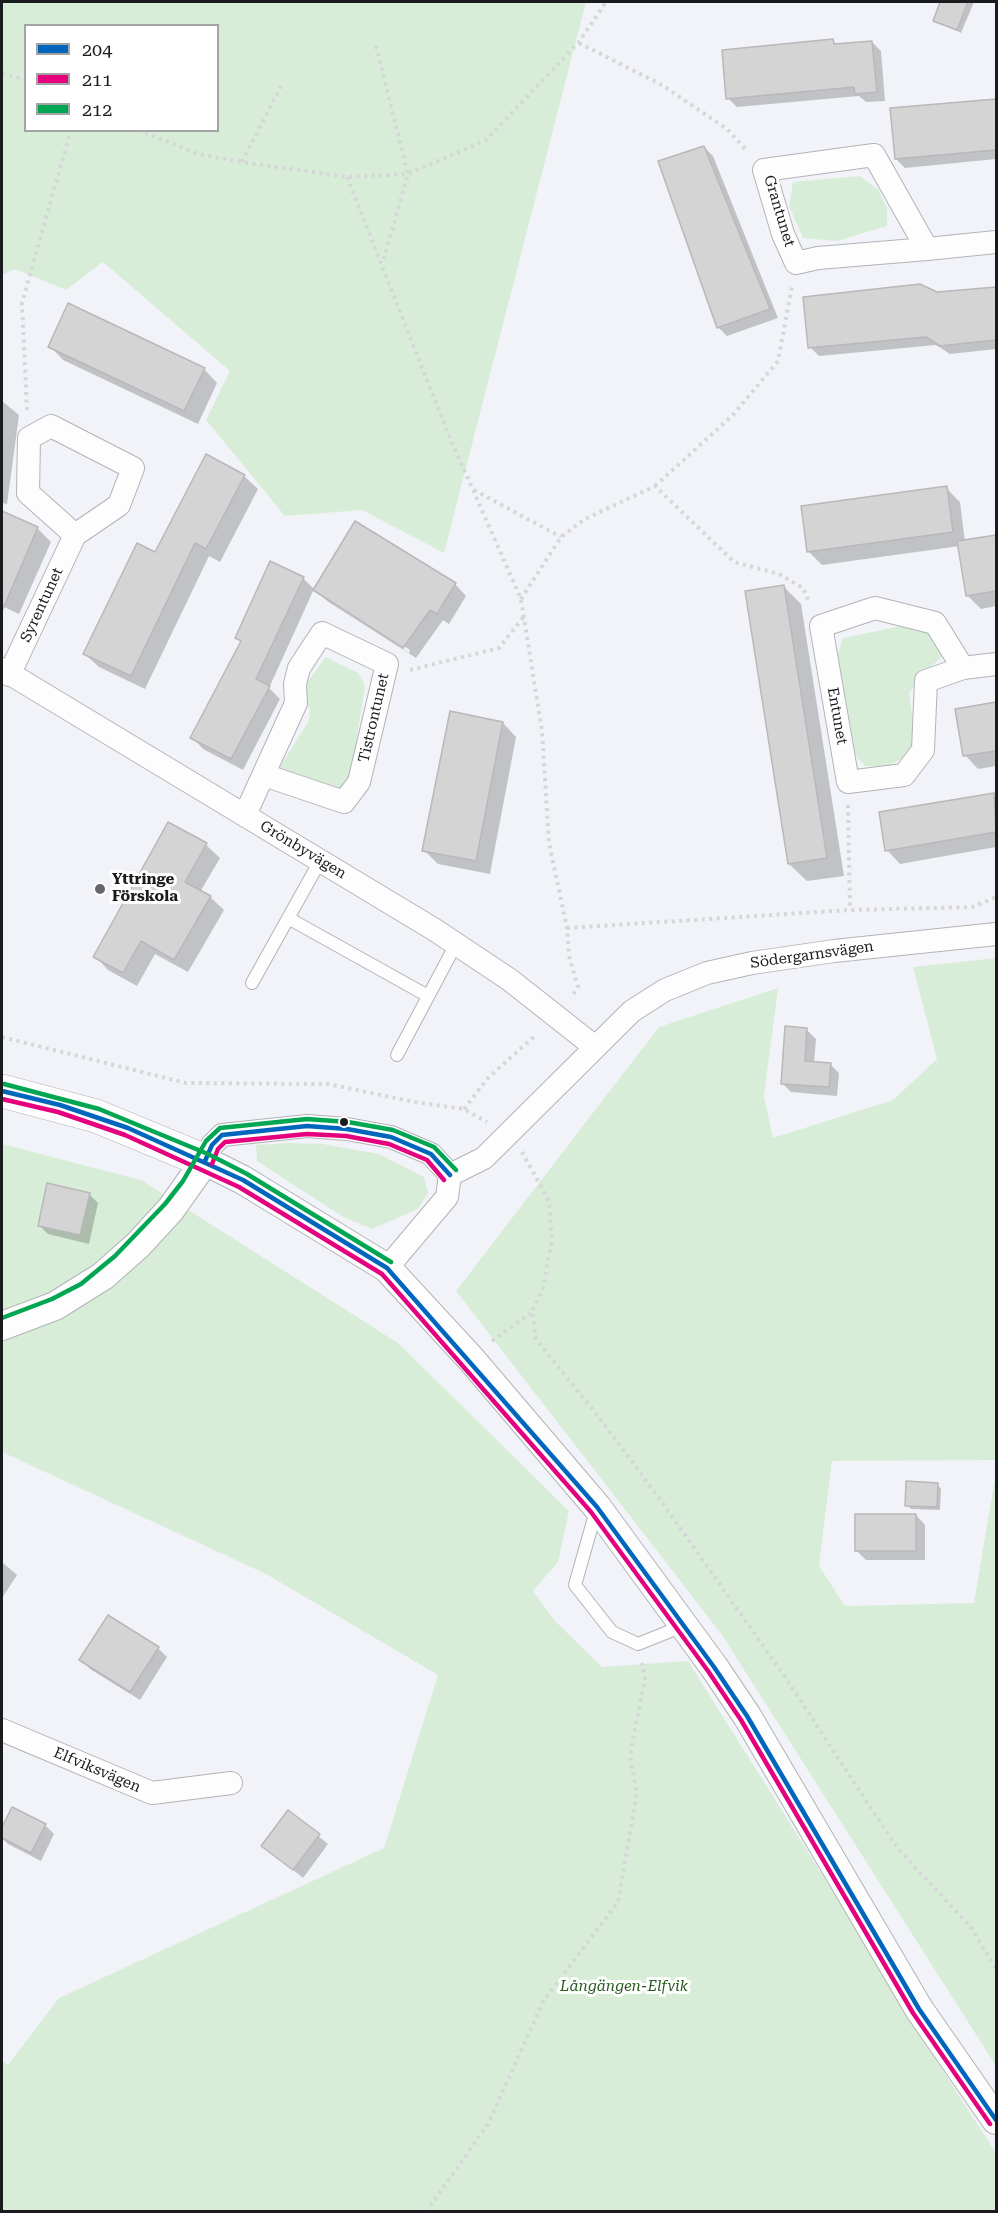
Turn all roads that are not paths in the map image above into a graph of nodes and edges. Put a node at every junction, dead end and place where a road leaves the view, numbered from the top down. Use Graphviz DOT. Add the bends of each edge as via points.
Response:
graph roads {
  1 [pos="996,242"];
  2 [pos="927,249"];
  3 [pos="75,535"];
  4 [pos="996,664"];
  5 [pos="963,668"];
  6 [pos="5,672"];
  7 [pos="264,775"];
  8 [pos="245,815"];
  9 [pos="320,861"];
  10 [pos="288,918"];
  11 [pos="996,934"];
  12 [pos="456,944"];
  13 [pos="252,983"];
  14 [pos="428,996"];
  15 [pos="595,1047"];
  16 [pos="397,1055"];
  17 [pos="2,1091"];
  18 [pos="205,1161"];
  19 [pos="450,1175"];
  20 [pos="387,1268"];
  21 [pos="2,1326"];
  22 [pos="597,1507"];
  23 [pos="683,1626"];
  24 [pos="2,1730"];
  25 [pos="231,1783"];
  26 [pos="996,2121"];
  1 -- 2 [label="street, Grantunet"];
  2 -- 2 [label="street, Grantunet" via="874,155 765,170 783,234 796,263"];
  3 -- 3 [label="street" via="28,493 28,438 51,426 133,468 119,505"];
  3 -- 6 [label="street, Syrentunet"];
  4 -- 5 [label="street"];
  5 -- 5 [label="street, Entunet" via="935,623 875,608 821,626 848,782 904,775 923,750 926,681"];
  6 -- 8 [label="street, Grönbyvägen"];
  7 -- 7 [label="street, Tistrontunet" via="344,802 360,782 387,664 322,633 299,668 296,703"];
  7 -- 8 [label="street, Tistrontunet"];
  8 -- 9 [label="street, Grönbyvägen"];
  9 -- 10 [label="lane"];
  9 -- 12 [label="street, Grönbyvägen"];
  10 -- 13 [label="lane"];
  10 -- 14 [label="lane"];
  11 -- 15 [label="street, Södergarnsvägen" via="834,951 707,973 665,990 632,1011"];
  12 -- 14 [label="lane"];
  12 -- 15 [label="street, Grönbyvägen"];
  14 -- 16 [label="lane"];
  15 -- 19 [label="street, Södergarnsvägen" via="484,1158"];
  17 -- 18 [label="main road" via="96,1116"];
  18 -- 19 [label="street" via="222,1135 307,1126 391,1137 431,1155"];
  18 -- 20 [label="street"];
  18 -- 21 [label="street" via="171,1209 103,1276 55,1306"];
  19 -- 20 [label="street" via="447,1197"];
  20 -- 22 [label="street" via="464,1350"];
  22 -- 23 [label="street"];
  22 -- 23 [label="lane" via="575,1585 612,1632 638,1644"];
  23 -- 26 [label="street" via="747,1716 908,1990"];
  24 -- 25 [label="street, Elfviksvägen" via="152,1793"];
}
